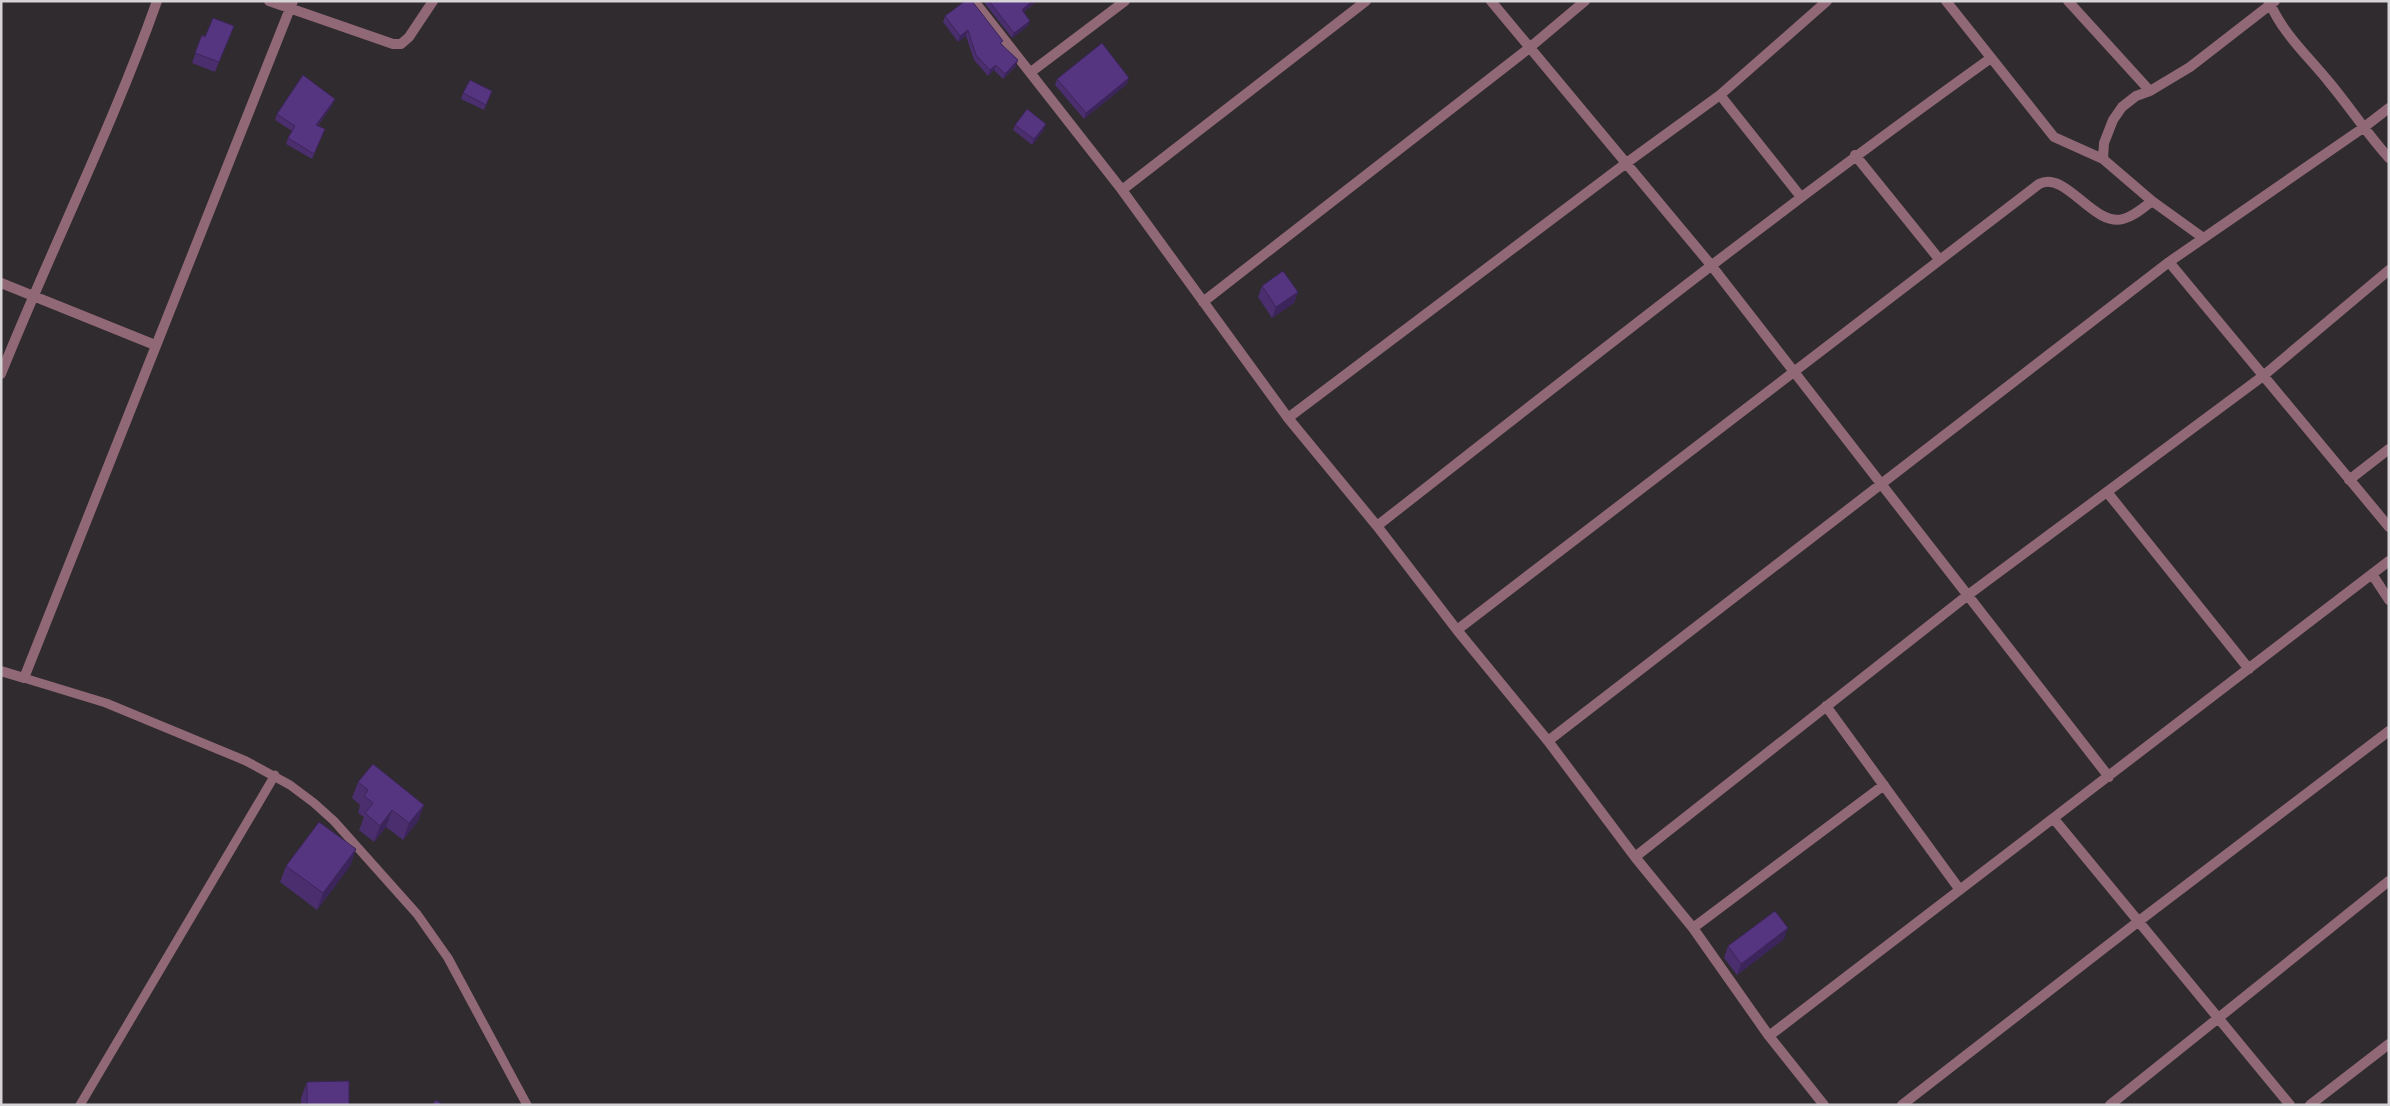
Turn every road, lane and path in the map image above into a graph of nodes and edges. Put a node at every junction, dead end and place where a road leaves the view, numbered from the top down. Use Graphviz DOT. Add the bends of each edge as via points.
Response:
graph roads {
  1 [pos="157,1"];
  2 [pos="269,1"];
  3 [pos="433,1"];
  4 [pos="974,1"];
  5 [pos="1125,1"];
  6 [pos="1366,1"];
  7 [pos="1490,1"];
  8 [pos="1585,1"];
  9 [pos="1827,1"];
  10 [pos="1946,1"];
  11 [pos="2068,1"];
  12 [pos="2272,2"];
  13 [pos="291,5"];
  14 [pos="1528,49"];
  15 [pos="1991,58"];
  16 [pos="1031,72"];
  17 [pos="2150,91"];
  18 [pos="1720,96"];
  19 [pos="2389,108"];
  20 [pos="2363,128"];
  21 [pos="1855,155"];
  22 [pos="2389,158"];
  23 [pos="2103,159"];
  24 [pos="1625,164"];
  25 [pos="1122,190"];
  26 [pos="1801,197"];
  27 [pos="2152,201"];
  28 [pos="2202,237"];
  29 [pos="1939,259"];
  30 [pos="2168,262"];
  31 [pos="1711,265"];
  32 [pos="2389,270"];
  33 [pos="1,283"];
  34 [pos="33,295"];
  35 [pos="1203,302"];
  36 [pos="155,345"];
  37 [pos="1793,371"];
  38 [pos="1,374"];
  39 [pos="2263,376"];
  40 [pos="1288,418"];
  41 [pos="2389,449"];
  42 [pos="2349,480"];
  43 [pos="1881,484"];
  44 [pos="2107,492"];
  45 [pos="1377,526"];
  46 [pos="2389,527"];
  47 [pos="2389,562"];
  48 [pos="2372,574"];
  49 [pos="1968,595"];
  50 [pos="2389,600"];
  51 [pos="1457,630"];
  52 [pos="2250,669"];
  53 [pos="1,671"];
  54 [pos="24,678"];
  55 [pos="1826,706"];
  56 [pos="2389,731"];
  57 [pos="1548,741"];
  58 [pos="275,775"];
  59 [pos="2109,777"];
  60 [pos="1884,785"];
  61 [pos="2054,819"];
  62 [pos="1635,857"];
  63 [pos="2389,881"];
  64 [pos="1960,890"];
  65 [pos="2139,921"];
  66 [pos="1693,928"];
  67 [pos="2218,1018"];
  68 [pos="1769,1036"];
  69 [pos="2389,1044"];
  70 [pos="80,1105"];
  71 [pos="527,1105"];
  72 [pos="1824,1105"];
  73 [pos="1902,1105"];
  74 [pos="2110,1105"];
  75 [pos="2290,1105"];
  76 [pos="2310,1105"];
  1 -- 34 [label="street" via="139,52"];
  2 -- 13 [label="street"];
  3 -- 13 [label="street" via="402,44 393,44"];
  4 -- 16 [label="street"];
  5 -- 16 [label="street"];
  6 -- 25 [label="street"];
  7 -- 14 [label="street"];
  8 -- 14 [label="street"];
  9 -- 18 [label="street"];
  10 -- 15 [label="street"];
  11 -- 17 [label="street"];
  12 -- 17 [label="street" via="2190,66"];
  12 -- 20 [label="street" via="2282,26 2330,82"];
  13 -- 36 [label="street"];
  14 -- 24 [label="street"];
  14 -- 35 [label="street"];
  15 -- 21 [label="street"];
  15 -- 23 [label="street" via="2054,137"];
  16 -- 25 [label="street"];
  17 -- 23 [label="street" via="2136,96 2113,120 2104,143"];
  18 -- 24 [label="street"];
  18 -- 26 [label="street"];
  19 -- 20 [label="street"];
  20 -- 22 [label="street"];
  20 -- 28 [label="street"];
  21 -- 26 [label="street"];
  21 -- 29 [label="street"];
  23 -- 27 [label="street"];
  24 -- 31 [label="street"];
  24 -- 40 [label="street"];
  25 -- 35 [label="street"];
  26 -- 31 [label="street"];
  27 -- 28 [label="street"];
  27 -- 29 [label="street" via="2134,215 2121,220 2105,217 2056,182 2045,180"];
  28 -- 30 [label="street"];
  29 -- 37 [label="street"];
  30 -- 39 [label="street"];
  30 -- 43 [label="street"];
  31 -- 37 [label="street"];
  31 -- 45 [label="street"];
  32 -- 39 [label="street"];
  33 -- 34 [label="street"];
  34 -- 36 [label="street"];
  34 -- 38 [label="street"];
  35 -- 40 [label="street"];
  36 -- 54 [label="street"];
  37 -- 43 [label="street"];
  37 -- 51 [label="street"];
  39 -- 42 [label="street"];
  39 -- 44 [label="street"];
  40 -- 45 [label="street"];
  41 -- 42 [label="street"];
  42 -- 46 [label="street"];
  43 -- 49 [label="street"];
  43 -- 57 [label="street"];
  44 -- 49 [label="street"];
  44 -- 52 [label="street"];
  45 -- 51 [label="street"];
  47 -- 48 [label="street"];
  48 -- 50 [label="street"];
  48 -- 52 [label="street"];
  49 -- 55 [label="street"];
  49 -- 59 [label="street"];
  51 -- 57 [label="street"];
  52 -- 59 [label="street"];
  53 -- 54 [label="street"];
  54 -- 58 [label="lane" via="106,703"];
  55 -- 60 [label="street"];
  55 -- 62 [label="street"];
  56 -- 65 [label="street"];
  57 -- 62 [label="street"];
  58 -- 70 [label="lane"];
  58 -- 71 [label="lane" via="334,821 417,914 448,958"];
  59 -- 61 [label="street"];
  60 -- 64 [label="street"];
  60 -- 66 [label="street"];
  61 -- 64 [label="street"];
  61 -- 65 [label="street"];
  62 -- 66 [label="street"];
  63 -- 67 [label="street"];
  64 -- 68 [label="street"];
  65 -- 67 [label="street"];
  65 -- 73 [label="street"];
  66 -- 68 [label="street"];
  67 -- 74 [label="street"];
  67 -- 75 [label="street"];
  68 -- 72 [label="street"];
  69 -- 76 [label="street"];
}
